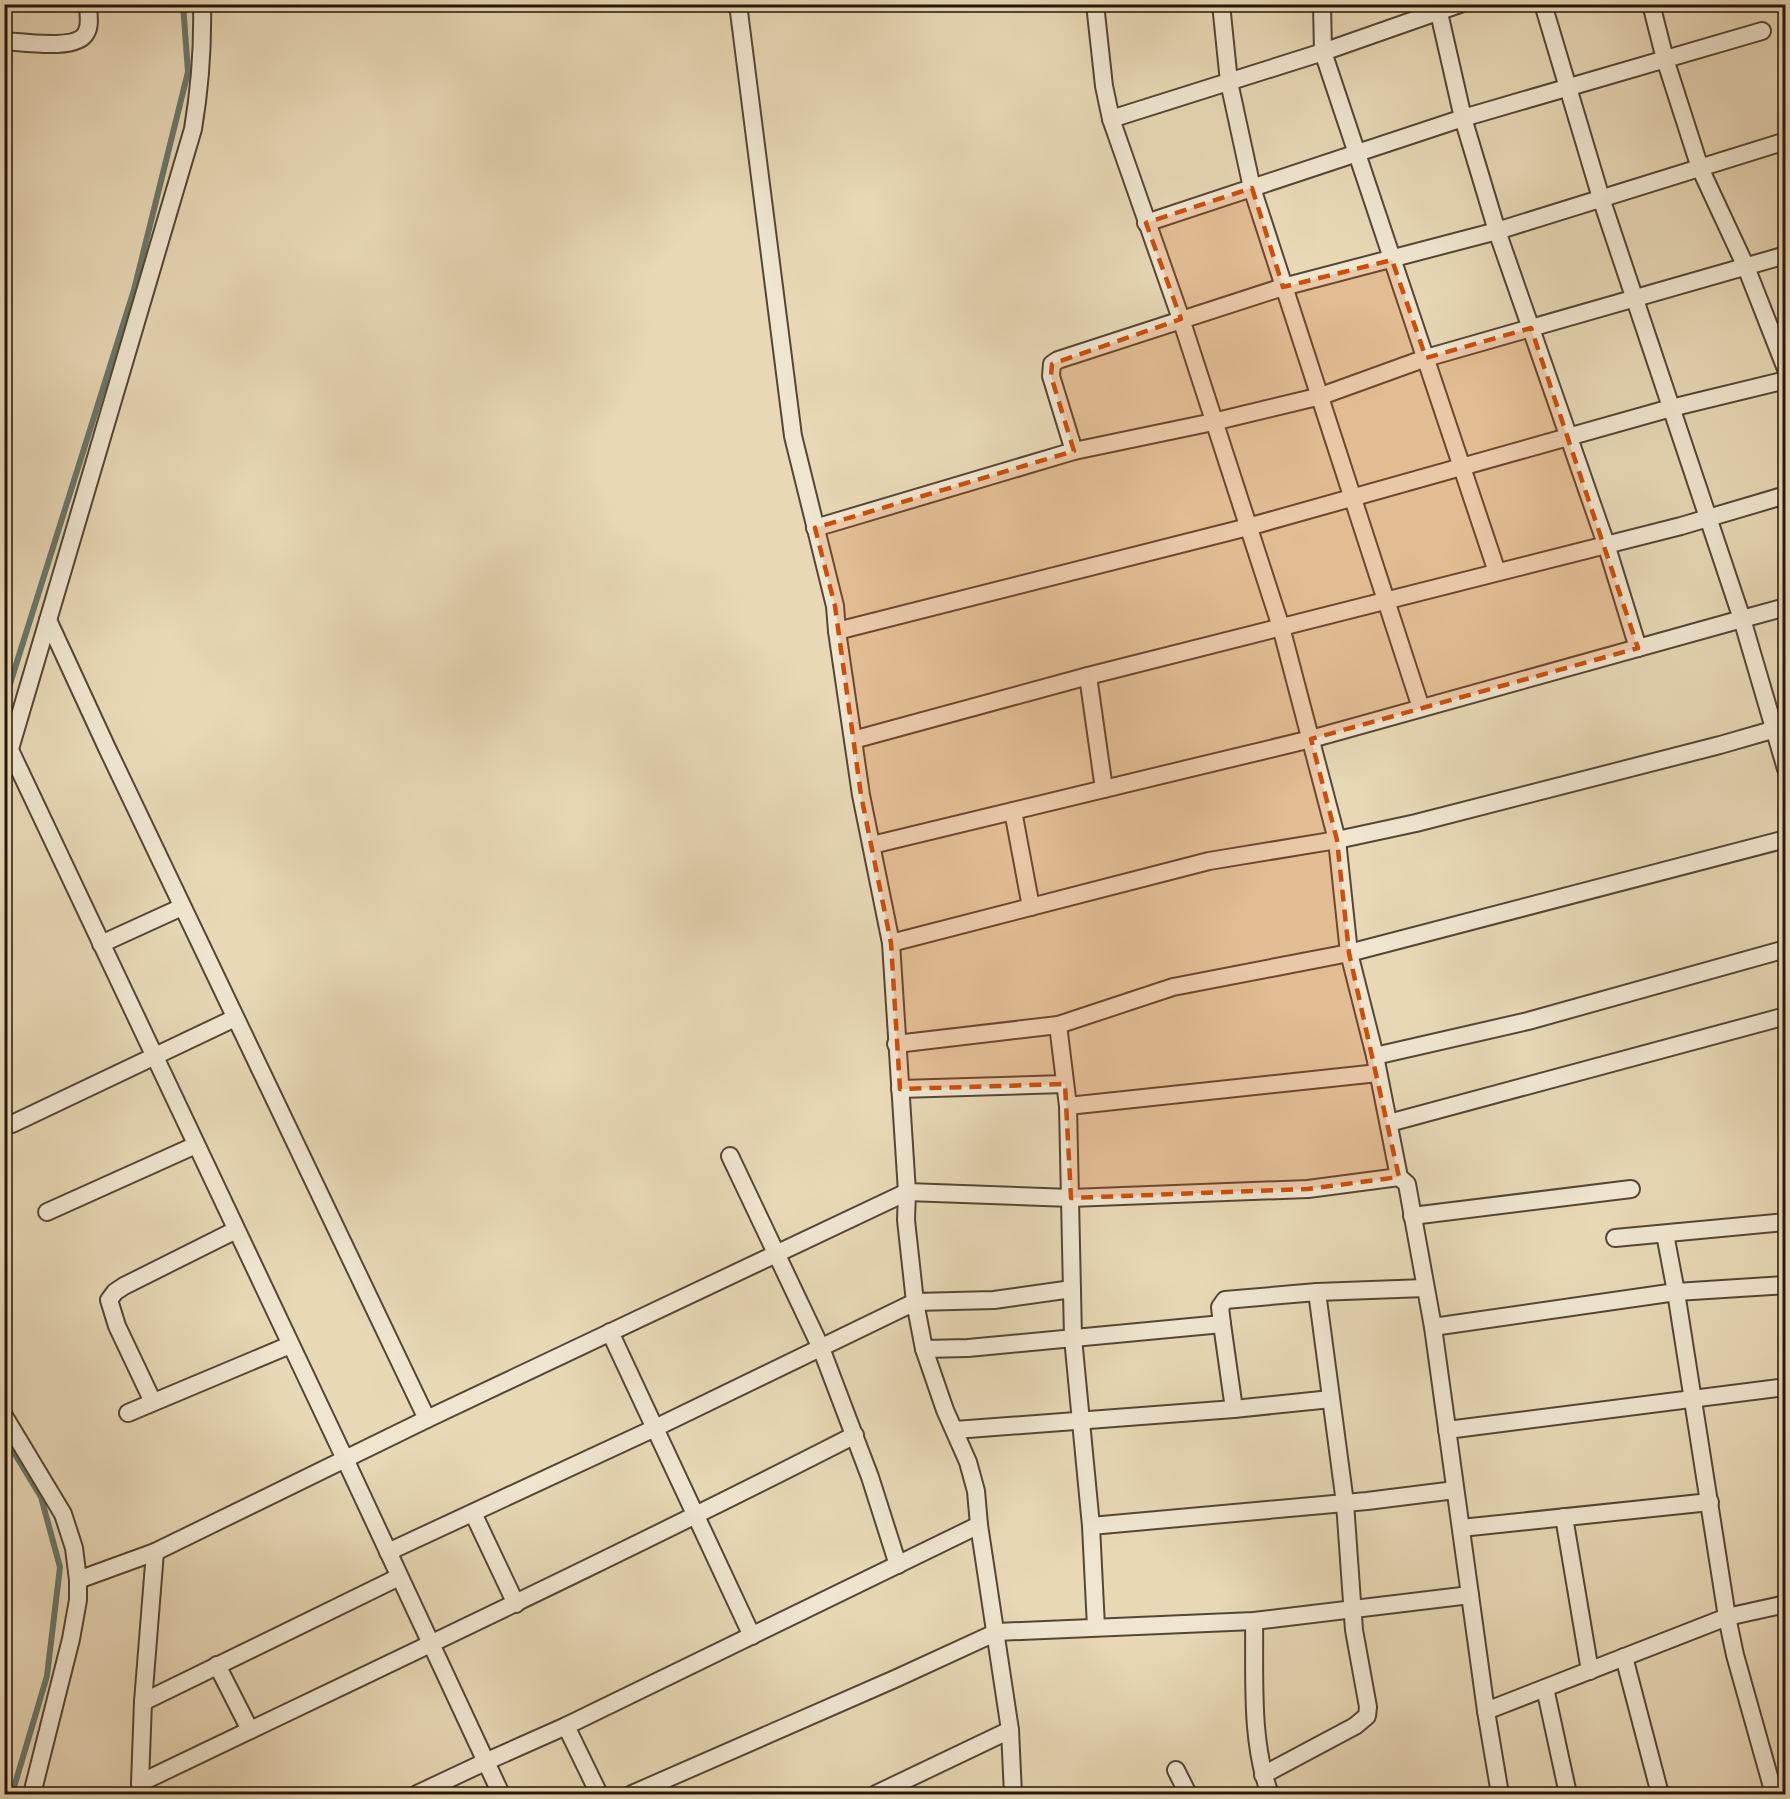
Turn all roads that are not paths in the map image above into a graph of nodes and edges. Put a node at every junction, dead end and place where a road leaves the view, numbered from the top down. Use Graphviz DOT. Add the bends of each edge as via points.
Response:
graph roads {
  1 [pos="88,4"];
  2 [pos="202,4"];
  3 [pos="738,4"];
  4 [pos="1095,4"];
  5 [pos="1221,4"];
  6 [pos="1322,4"];
  7 [pos="1460,4"];
  8 [pos="1543,4"];
  9 [pos="1651,4"];
  10 [pos="1438,8"];
  11 [pos="1762,31"];
  12 [pos="4,41"];
  13 [pos="1323,52"];
  14 [pos="1665,58"];
  15 [pos="1229,82"];
  16 [pos="1567,88"];
  17 [pos="1463,118"];
  18 [pos="1111,119"];
  19 [pos="1785,141"];
  20 [pos="1358,154"];
  21 [pos="1700,168"];
  22 [pos="1252,188"];
  23 [pos="1601,198"];
  24 [pos="1146,223"];
  25 [pos="1497,231"];
  26 [pos="1785,255"];
  27 [pos="1392,260"];
  28 [pos="1746,267"];
  29 [pos="1283,287"];
  30 [pos="1635,298"];
  31 [pos="1180,319"];
  32 [pos="1531,328"];
  33 [pos="1426,358"];
  34 [pos="1785,369"];
  35 [pos="1785,381"];
  36 [pos="1321,396"];
  37 [pos="1671,408"];
  38 [pos="1213,423"];
  39 [pos="1569,437"];
  40 [pos="1074,452"];
  41 [pos="1462,467"];
  42 [pos="1785,495"];
  43 [pos="1353,498"];
  44 [pos="1708,517"];
  45 [pos="1248,527"];
  46 [pos="815,528"];
  47 [pos="1606,544"];
  48 [pos="1497,572"];
  49 [pos="1386,600"];
  50 [pos="1785,607"];
  51 [pos="1742,619"];
  52 [pos="48,620"];
  53 [pos="1281,627"];
  54 [pos="837,631"];
  55 [pos="1638,648"];
  56 [pos="1088,676"];
  57 [pos="1421,708"];
  58 [pos="1780,727"];
  59 [pos="1311,739"];
  60 [pos="853,740"];
  61 [pos="7,757"];
  62 [pos="1785,769"];
  63 [pos="1104,789"];
  64 [pos="1013,811"];
  65 [pos="1785,839"];
  66 [pos="1337,840"];
  67 [pos="872,845"];
  68 [pos="182,907"];
  69 [pos="1031,907"];
  70 [pos="891,943"];
  71 [pos="101,944"];
  72 [pos="1785,949"];
  73 [pos="1349,953"];
  74 [pos="1785,1016"];
  75 [pos="235,1018"];
  76 [pos="1058,1024"];
  77 [pos="896,1044"];
  78 [pos="154,1056"];
  79 [pos="1375,1056"];
  80 [pos="1378,1073"];
  81 [pos="1065,1084"];
  82 [pos="900,1089"];
  83 [pos="1068,1106"];
  84 [pos="1389,1123"];
  85 [pos="12,1124"];
  86 [pos="196,1145"];
  87 [pos="730,1156"];
  88 [pos="1399,1177"];
  89 [pos="1631,1189"];
  90 [pos="907,1192"];
  91 [pos="1071,1198"];
  92 [pos="47,1212"];
  93 [pos="1412,1216"];
  94 [pos="1785,1222"];
  95 [pos="236,1230"];
  96 [pos="1665,1234"];
  97 [pos="1615,1238"];
  98 [pos="776,1253"];
  99 [pos="1785,1285"];
  100 [pos="1425,1288"];
  101 [pos="1072,1289"];
  102 [pos="1317,1292"];
  103 [pos="1676,1292"];
  104 [pos="915,1302"];
  105 [pos="1222,1324"];
  106 [pos="1432,1327"];
  107 [pos="610,1332"];
  108 [pos="1073,1338"];
  109 [pos="290,1345"];
  110 [pos="821,1348"];
  111 [pos="924,1349"];
  112 [pos="1785,1388"];
  113 [pos="1693,1398"];
  114 [pos="1331,1399"];
  115 [pos="153,1402"];
  116 [pos="1234,1409"];
  117 [pos="128,1413"];
  118 [pos="4,1416"];
  119 [pos="427,1419"];
  120 [pos="1081,1421"];
  121 [pos="655,1428"];
  122 [pos="956,1430"];
  123 [pos="1447,1430"];
  124 [pos="855,1435"];
  125 [pos="345,1459"];
  126 [pos="1455,1490"];
  127 [pos="1710,1502"];
  128 [pos="1345,1503"];
  129 [pos="473,1513"];
  130 [pos="696,1516"];
  131 [pos="1564,1517"];
  132 [pos="979,1525"];
  133 [pos="1091,1526"];
  134 [pos="1461,1528"];
  135 [pos="155,1552"];
  136 [pos="388,1552"];
  137 [pos="898,1566"];
  138 [pos="399,1577"];
  139 [pos="78,1580"];
  140 [pos="1470,1595"];
  141 [pos="516,1604"];
  142 [pos="1785,1604"];
  143 [pos="1352,1609"];
  144 [pos="1727,1617"];
  145 [pos="1254,1620"];
  146 [pos="1096,1627"];
  147 [pos="997,1632"];
  148 [pos="752,1636"];
  149 [pos="430,1644"];
  150 [pos="1624,1658"];
  151 [pos="217,1665"];
  152 [pos="1590,1671"];
  153 [pos="1545,1688"];
  154 [pos="143,1701"];
  155 [pos="1486,1711"];
  156 [pos="566,1726"];
  157 [pos="250,1730"];
  158 [pos="1010,1730"];
  159 [pos="485,1762"];
  160 [pos="1176,1770"];
  161 [pos="1263,1775"];
  162 [pos="141,1789"];
  163 [pos="1494,1792"];
  164 [pos="32,1794"];
  165 [pos="417,1794"];
  166 [pos="501,1794"];
  167 [pos="599,1794"];
  168 [pos="632,1794"];
  169 [pos="876,1794"];
  170 [pos="1013,1794"];
  171 [pos="1188,1794"];
  172 [pos="1270,1794"];
  173 [pos="1568,1794"];
  174 [pos="1660,1794"];
  175 [pos="1774,1794"];
  1 -- 12 [label="street" via="86,33 78,40 63,45"];
  2 -- 52 [label="street" via="203,48 193,129"];
  3 -- 46 [label="street" via="793,435"];
  4 -- 18 [label="street"];
  5 -- 15 [label="street"];
  6 -- 13 [label="street"];
  7 -- 10 [label="street"];
  8 -- 16 [label="street"];
  9 -- 14 [label="street"];
  10 -- 13 [label="street"];
  10 -- 17 [label="street"];
  11 -- 14 [label="street"];
  13 -- 15 [label="street"];
  13 -- 20 [label="street"];
  14 -- 16 [label="street"];
  14 -- 21 [label="street"];
  15 -- 18 [label="street"];
  15 -- 22 [label="street"];
  16 -- 17 [label="street"];
  16 -- 23 [label="street"];
  17 -- 20 [label="street"];
  17 -- 25 [label="street"];
  18 -- 24 [label="street"];
  19 -- 21 [label="street"];
  20 -- 22 [label="street"];
  20 -- 27 [label="street"];
  21 -- 23 [label="street"];
  21 -- 28 [label="street"];
  22 -- 24 [label="street"];
  22 -- 29 [label="street"];
  23 -- 25 [label="street"];
  23 -- 30 [label="street"];
  24 -- 31 [label="street"];
  25 -- 27 [label="street"];
  25 -- 32 [label="street"];
  26 -- 28 [label="street"];
  27 -- 29 [label="street"];
  27 -- 33 [label="street"];
  28 -- 30 [label="street"];
  28 -- 34 [label="street"];
  29 -- 31 [label="street"];
  29 -- 36 [label="street"];
  30 -- 32 [label="street"];
  30 -- 37 [label="street"];
  31 -- 38 [label="street"];
  31 -- 40 [label="street" via="1052,364 1051,376"];
  32 -- 33 [label="street"];
  32 -- 39 [label="street"];
  33 -- 36 [label="street"];
  33 -- 41 [label="street"];
  35 -- 37 [label="street"];
  36 -- 38 [label="street"];
  36 -- 43 [label="street"];
  37 -- 39 [label="street"];
  37 -- 44 [label="street"];
  38 -- 40 [label="street"];
  38 -- 45 [label="street"];
  39 -- 41 [label="street"];
  39 -- 47 [label="street"];
  40 -- 46 [label="street"];
  41 -- 43 [label="street"];
  41 -- 48 [label="street"];
  42 -- 44 [label="street"];
  43 -- 45 [label="street"];
  43 -- 49 [label="street"];
  44 -- 47 [label="street"];
  44 -- 51 [label="street"];
  45 -- 53 [label="street"];
  45 -- 54 [label="street"];
  46 -- 54 [label="street" via="835,606"];
  47 -- 48 [label="street"];
  47 -- 55 [label="street"];
  48 -- 49 [label="street"];
  49 -- 53 [label="street"];
  49 -- 57 [label="street"];
  50 -- 51 [label="street"];
  51 -- 55 [label="street"];
  51 -- 58 [label="street"];
  52 -- 61 [label="street"];
  52 -- 68 [label="street"];
  53 -- 56 [label="street"];
  53 -- 59 [label="street"];
  54 -- 60 [label="street"];
  55 -- 57 [label="street"];
  56 -- 60 [label="street"];
  56 -- 63 [label="street"];
  57 -- 59 [label="street"];
  58 -- 62 [label="street"];
  58 -- 66 [label="street"];
  59 -- 63 [label="street"];
  59 -- 66 [label="street"];
  60 -- 67 [label="street"];
  61 -- 71 [label="street"];
  63 -- 64 [label="street"];
  64 -- 67 [label="street"];
  64 -- 69 [label="street"];
  65 -- 73 [label="street"];
  66 -- 69 [label="street" via="1209,861"];
  66 -- 73 [label="street"];
  67 -- 70 [label="street"];
  68 -- 71 [label="street"];
  68 -- 75 [label="street"];
  69 -- 70 [label="street"];
  70 -- 77 [label="street"];
  71 -- 78 [label="street"];
  72 -- 79 [label="street" via="1528,1021"];
  73 -- 76 [label="street" via="1173,987"];
  73 -- 79 [label="street"];
  74 -- 84 [label="street"];
  75 -- 78 [label="street"];
  75 -- 119 [label="street"];
  76 -- 77 [label="street"];
  76 -- 81 [label="street"];
  77 -- 82 [label="street"];
  78 -- 85 [label="street"];
  78 -- 86 [label="street"];
  79 -- 80 [label="street"];
  80 -- 83 [label="street"];
  80 -- 84 [label="street"];
  81 -- 82 [label="street"];
  81 -- 83 [label="street"];
  82 -- 90 [label="street"];
  83 -- 91 [label="street"];
  84 -- 88 [label="street"];
  86 -- 92 [label="street"];
  86 -- 95 [label="street"];
  87 -- 98 [label="street"];
  88 -- 91 [label="street" via="1308,1189"];
  88 -- 93 [label="street" via="1407,1184"];
  89 -- 93 [label="street"];
  90 -- 91 [label="street"];
  90 -- 98 [label="street"];
  90 -- 104 [label="street" via="906,1220"];
  91 -- 101 [label="street"];
  93 -- 100 [label="street"];
  94 -- 96 [label="street"];
  95 -- 109 [label="street"];
  95 -- 115 [label="street" via="124,1286 109,1300"];
  96 -- 97 [label="street"];
  96 -- 103 [label="street"];
  98 -- 107 [label="street"];
  98 -- 110 [label="street"];
  99 -- 103 [label="street"];
  100 -- 102 [label="street"];
  100 -- 106 [label="street"];
  101 -- 104 [label="street" via="994,1300"];
  101 -- 108 [label="street"];
  102 -- 105 [label="street" via="1225,1300 1220,1307"];
  102 -- 114 [label="street"];
  103 -- 106 [label="street"];
  103 -- 113 [label="street"];
  104 -- 110 [label="street"];
  104 -- 111 [label="street"];
  105 -- 108 [label="street"];
  105 -- 116 [label="street"];
  106 -- 123 [label="street"];
  107 -- 119 [label="street"];
  107 -- 121 [label="street"];
  108 -- 111 [label="street"];
  108 -- 120 [label="street"];
  109 -- 115 [label="street"];
  109 -- 125 [label="street"];
  110 -- 121 [label="street"];
  110 -- 124 [label="street"];
  111 -- 122 [label="street"];
  112 -- 113 [label="street"];
  113 -- 123 [label="street"];
  113 -- 127 [label="street"];
  114 -- 116 [label="street"];
  114 -- 128 [label="street"];
  115 -- 117 [label="street"];
  116 -- 120 [label="street"];
  118 -- 139 [label="street" via="63,1514 74,1548"];
  119 -- 125 [label="street"];
  120 -- 122 [label="street"];
  120 -- 133 [label="street"];
  121 -- 129 [label="street"];
  121 -- 130 [label="street"];
  122 -- 132 [label="street" via="976,1491"];
  123 -- 126 [label="street"];
  124 -- 130 [label="street"];
  124 -- 137 [label="street"];
  125 -- 135 [label="street"];
  125 -- 136 [label="street"];
  126 -- 128 [label="street"];
  126 -- 134 [label="street"];
  127 -- 131 [label="street"];
  127 -- 144 [label="street"];
  128 -- 133 [label="street"];
  128 -- 143 [label="street"];
  129 -- 136 [label="street"];
  129 -- 141 [label="street"];
  130 -- 141 [label="street"];
  130 -- 148 [label="street"];
  131 -- 134 [label="street"];
  131 -- 152 [label="street"];
  132 -- 137 [label="street"];
  132 -- 147 [label="street"];
  133 -- 146 [label="street"];
  134 -- 140 [label="street"];
  135 -- 139 [label="street"];
  135 -- 154 [label="street"];
  136 -- 138 [label="street"];
  137 -- 148 [label="street"];
  138 -- 149 [label="street"];
  138 -- 151 [label="street"];
  139 -- 164 [label="street" via="71,1639"];
  140 -- 143 [label="street"];
  140 -- 155 [label="street"];
  141 -- 149 [label="street"];
  142 -- 144 [label="street"];
  143 -- 145 [label="street"];
  143 -- 161 [label="street" via="1367,1716"];
  144 -- 150 [label="street"];
  144 -- 175 [label="street"];
  145 -- 146 [label="street"];
  145 -- 161 [label="street" via="1257,1740"];
  146 -- 147 [label="street"];
  147 -- 158 [label="street"];
  147 -- 168 [label="street"];
  148 -- 156 [label="street"];
  149 -- 157 [label="street"];
  149 -- 159 [label="street"];
  150 -- 152 [label="street"];
  150 -- 174 [label="street"];
  151 -- 154 [label="street"];
  151 -- 157 [label="street"];
  152 -- 153 [label="street"];
  153 -- 155 [label="street"];
  153 -- 173 [label="street"];
  154 -- 162 [label="street"];
  155 -- 163 [label="street"];
  156 -- 159 [label="street"];
  156 -- 167 [label="street"];
  157 -- 162 [label="street"];
  158 -- 169 [label="street"];
  158 -- 170 [label="street"];
  159 -- 165 [label="street"];
  159 -- 166 [label="street"];
  160 -- 171 [label="street"];
  161 -- 172 [label="street"];
}
